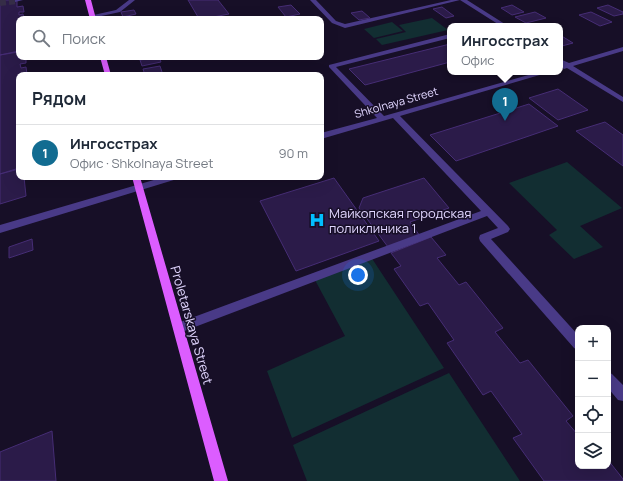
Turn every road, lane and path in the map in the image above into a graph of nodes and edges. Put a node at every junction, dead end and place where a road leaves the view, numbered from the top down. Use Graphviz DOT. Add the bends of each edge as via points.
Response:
graph roads {
  1 [pos="17,0"];
  2 [pos="20,0"];
  3 [pos="88,0"];
  4 [pos="132,0"];
  5 [pos="313,0"];
  6 [pos="458,0"];
  7 [pos="463,0"];
  8 [pos="92,16"];
  9 [pos="99,16"];
  10 [pos="500,23"];
  11 [pos="447,37"];
  12 [pos="623,50"];
  13 [pos="104,60"];
  14 [pos="563,63"];
  15 [pos="568,66"];
  16 [pos="563,67"];
  17 [pos="107,72"];
  18 [pos="536,75"];
  19 [pos="623,100"];
  20 [pos="394,115"];
  21 [pos="382,118"];
  22 [pos="324,135"];
  23 [pos="152,180"];
  24 [pos="137,182"];
  25 [pos="488,212"];
  26 [pos="0,229"];
  27 [pos="179,328"];
  28 [pos="575,341"];
  29 [pos="611,381"];
  30 [pos="623,395"];
  31 [pos="222,481"];
  1 -- 2 [label="street"];
  3 -- 8 [label="main road"];
  4 -- 9 [label="street" via="118,11"];
  5 -- 6 [label="street" via="334,22 345,26"];
  7 -- 10 [label="street"];
  11 -- 21 [label="street" via="331,66"];
  12 -- 15 [label="street"];
  13 -- 17 [label="main road"];
  14 -- 15 [label="street"];
  15 -- 16 [label="street"];
  15 -- 19 [label="street"];
  18 -- 20 [label="street, Shkolnaya Street"];
  20 -- 21 [label="street, Shkolnaya Street"];
  20 -- 25 [label="street"];
  21 -- 22 [label="street, Shkolnaya Street"];
  23 -- 24 [label="street"];
  24 -- 26 [label="street"];
  24 -- 27 [label="main road, Proletarskaya Street"];
  25 -- 27 [label="street"];
  25 -- 28 [label="street" via="505,229 484,238"];
  27 -- 31 [label="main road, Proletarskaya Street"];
  29 -- 30 [label="street"];
}
